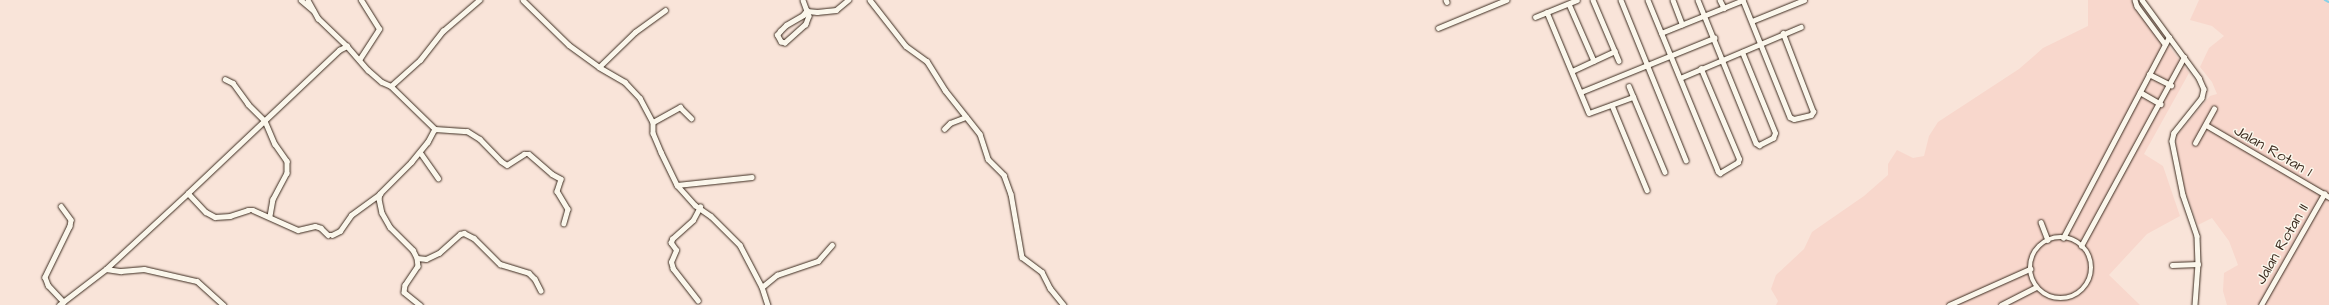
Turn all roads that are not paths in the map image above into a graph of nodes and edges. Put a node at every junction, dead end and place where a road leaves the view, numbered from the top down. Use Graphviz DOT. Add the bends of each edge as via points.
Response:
graph roads {
  1 [pos="301,0"];
  2 [pos="308,0"];
  3 [pos="361,0"];
  4 [pos="479,0"];
  5 [pos="523,0"];
  6 [pos="803,0"];
  7 [pos="848,0"];
  8 [pos="870,0"];
  9 [pos="1506,0"];
  10 [pos="1577,0"];
  11 [pos="1593,0"];
  12 [pos="1621,0"];
  13 [pos="1648,0"];
  14 [pos="1673,0"];
  15 [pos="1698,0"];
  16 [pos="1720,0"];
  17 [pos="1743,0"];
  18 [pos="1804,0"];
  19 [pos="2135,0"];
  20 [pos="2142,0"];
  21 [pos="1569,4"];
  22 [pos="1724,8"];
  23 [pos="665,10"];
  24 [pos="314,11"];
  25 [pos="807,11"];
  26 [pos="1547,12"];
  27 [pos="1704,15"];
  28 [pos="1536,17"];
  29 [pos="1752,21"];
  30 [pos="1682,24"];
  31 [pos="1801,27"];
  32 [pos="1438,28"];
  33 [pos="1661,33"];
  34 [pos="1784,34"];
  35 [pos="2170,37"];
  36 [pos="1714,38"];
  37 [pos="1761,44"];
  38 [pos="2165,44"];
  39 [pos="347,46"];
  40 [pos="1615,51"];
  41 [pos="1742,52"];
  42 [pos="1671,56"];
  43 [pos="2184,57"];
  44 [pos="359,60"];
  45 [pos="1723,60"];
  46 [pos="1594,61"];
  47 [pos="1619,61"];
  48 [pos="1648,65"];
  49 [pos="599,67"];
  50 [pos="1701,69"];
  51 [pos="1572,71"];
  52 [pos="2149,74"];
  53 [pos="1680,78"];
  54 [pos="225,79"];
  55 [pos="2171,85"];
  56 [pos="391,86"];
  57 [pos="1629,86"];
  58 [pos="1581,92"];
  59 [pos="2140,92"];
  60 [pos="1633,97"];
  61 [pos="2161,104"];
  62 [pos="1612,105"];
  63 [pos="2214,109"];
  64 [pos="966,117"];
  65 [pos="691,118"];
  66 [pos="265,121"];
  67 [pos="653,122"];
  68 [pos="2206,125"];
  69 [pos="435,129"];
  70 [pos="944,129"];
  71 [pos="2195,143"];
  72 [pos="420,152"];
  73 [pos="1686,160"];
  74 [pos="1665,172"];
  75 [pos="752,177"];
  76 [pos="438,178"];
  77 [pos="677,185"];
  78 [pos="1647,190"];
  79 [pos="188,193"];
  80 [pos="380,194"];
  81 [pos="2324,194"];
  82 [pos="2329,197"];
  83 [pos="61,206"];
  84 [pos="700,208"];
  85 [pos="270,215"];
  86 [pos="2041,222"];
  87 [pos="564,223"];
  88 [pos="2063,238"];
  89 [pos="2048,240"];
  90 [pos="832,245"];
  91 [pos="2081,246"];
  92 [pos="417,258"];
  93 [pos="2198,264"];
  94 [pos="2172,265"];
  95 [pos="2030,268"];
  96 [pos="106,269"];
  97 [pos="762,287"];
  98 [pos="2036,287"];
  99 [pos="541,291"];
  100 [pos="216,298"];
  101 [pos="698,301"];
  102 [pos="61,304"];
  103 [pos="218,305"];
  104 [pos="224,305"];
  105 [pos="420,305"];
  106 [pos="768,305"];
  107 [pos="1064,305"];
  108 [pos="1948,305"];
  109 [pos="2001,305"];
  110 [pos="2195,305"];
  111 [pos="2261,305"];
  1 -- 24 [label="street"];
  2 -- 24 [label="street"];
  3 -- 44 [label="street" via="379,29"];
  4 -- 56 [label="street" via="443,32 420,60"];
  5 -- 49 [label="street" via="564,41"];
  6 -- 25 [label="street"];
  7 -- 25 [label="street" via="836,10"];
  8 -- 64 [label="street" via="906,46 927,61"];
  9 -- 32 [label="street"];
  10 -- 21 [label="street"];
  11 -- 40 [label="street"];
  12 -- 48 [label="street"];
  13 -- 33 [label="street"];
  14 -- 30 [label="street"];
  15 -- 27 [label="street"];
  16 -- 22 [label="street"];
  17 -- 22 [label="street"];
  17 -- 29 [label="street"];
  18 -- 29 [label="street"];
  19 -- 38 [label="street"];
  20 -- 35 [label="street"];
  21 -- 26 [label="street"];
  21 -- 46 [label="street"];
  22 -- 27 [label="street"];
  23 -- 49 [label="street" via="634,32"];
  24 -- 39 [label="street"];
  25 -- 25 [label="street" via="786,24 780,31 777,35 781,42 785,43 801,29 808,20"];
  26 -- 28 [label="street"];
  26 -- 51 [label="street"];
  27 -- 30 [label="street"];
  27 -- 36 [label="street"];
  29 -- 37 [label="street"];
  30 -- 33 [label="street"];
  31 -- 34 [label="street"];
  33 -- 42 [label="street"];
  34 -- 37 [label="street"];
  34 -- 37 [label="street" via="1813,112 1811,115 1794,119 1790,117"];
  35 -- 38 [label="street"];
  35 -- 43 [label="street"];
  36 -- 42 [label="street"];
  36 -- 45 [label="street"];
  37 -- 41 [label="street"];
  38 -- 52 [label="street"];
  39 -- 44 [label="street"];
  39 -- 66 [label="street" via="333,54"];
  40 -- 46 [label="street"];
  40 -- 47 [label="street"];
  41 -- 45 [label="street"];
  41 -- 45 [label="street" via="1775,133 1773,138 1759,145"];
  42 -- 48 [label="street"];
  42 -- 53 [label="street"];
  43 -- 55 [label="street"];
  43 -- 93 [label="street" via="2199,78 2204,91 2174,133 2172,141 2183,195 2196,229"];
  44 -- 56 [label="street" via="382,82"];
  45 -- 50 [label="street"];
  46 -- 51 [label="street"];
  48 -- 58 [label="street"];
  48 -- 73 [label="street"];
  49 -- 67 [label="street" via="633,89"];
  50 -- 53 [label="street"];
  50 -- 53 [label="street" via="1739,159 1720,173"];
  51 -- 58 [label="street"];
  52 -- 55 [label="street"];
  52 -- 59 [label="street"];
  54 -- 66 [label="street" via="234,83 248,104"];
  55 -- 61 [label="street"];
  56 -- 69 [label="street"];
  57 -- 60 [label="street"];
  58 -- 62 [label="street" via="1590,114"];
  59 -- 61 [label="street"];
  59 -- 88 [label="street"];
  60 -- 62 [label="street"];
  60 -- 74 [label="street"];
  61 -- 91 [label="street"];
  62 -- 78 [label="street"];
  63 -- 68 [label="street"];
  64 -- 70 [label="street"];
  64 -- 107 [label="street" via="980,134 988,159 1005,177 1013,202 1022,257 1042,272"];
  65 -- 67 [label="street" via="680,107"];
  66 -- 79 [label="street"];
  66 -- 85 [label="street" via="288,166"];
  67 -- 77 [label="street" via="653,133"];
  68 -- 71 [label="street"];
  68 -- 81 [label="street, Jalan Rotan 1"];
  69 -- 72 [label="street"];
  69 -- 87 [label="street" via="466,131 480,139 501,161 508,164 524,154 529,154 561,179 557,191 568,209"];
  72 -- 76 [label="street"];
  72 -- 80 [label="street"];
  75 -- 77 [label="street" via="737,176"];
  77 -- 84 [label="street"];
  79 -- 85 [label="street" via="206,212 215,217 230,216 248,210"];
  79 -- 96 [label="street"];
  80 -- 85 [label="street" via="351,215 337,234 328,235 315,226 298,230"];
  80 -- 92 [label="street" via="379,205 390,227 413,250"];
  81 -- 82 [label="street, Jalan Rotan 1"];
  81 -- 111 [label="street, Jalan Rotan II"];
  83 -- 102 [label="street" via="71,220 70,226 45,277"];
  84 -- 97 [label="street" via="740,245"];
  84 -- 101 [label="street" via="693,220 671,242 676,250 671,262 673,269"];
  86 -- 89 [label="street"];
  88 -- 89 [label="street"];
  88 -- 91 [label="street" via="2073,240"];
  89 -- 95 [label="street" via="2033,254"];
  90 -- 97 [label="street" via="818,261 777,275"];
  91 -- 98 [label="street" via="2090,258 2091,268 2090,278 2082,291 2058,299 2044,294"];
  92 -- 99 [label="street" via="435,256 464,233 474,238 500,264 529,273"];
  92 -- 105 [label="street" via="418,266 405,285 404,292"];
  93 -- 94 [label="street"];
  93 -- 110 [label="street"];
  95 -- 98 [label="street"];
  95 -- 108 [label="street"];
  96 -- 100 [label="street" via="144,269 197,281"];
  96 -- 102 [label="street"];
  97 -- 106 [label="street"];
  98 -- 109 [label="street"];
  100 -- 103 [label="street"];
  100 -- 104 [label="street"];
}
